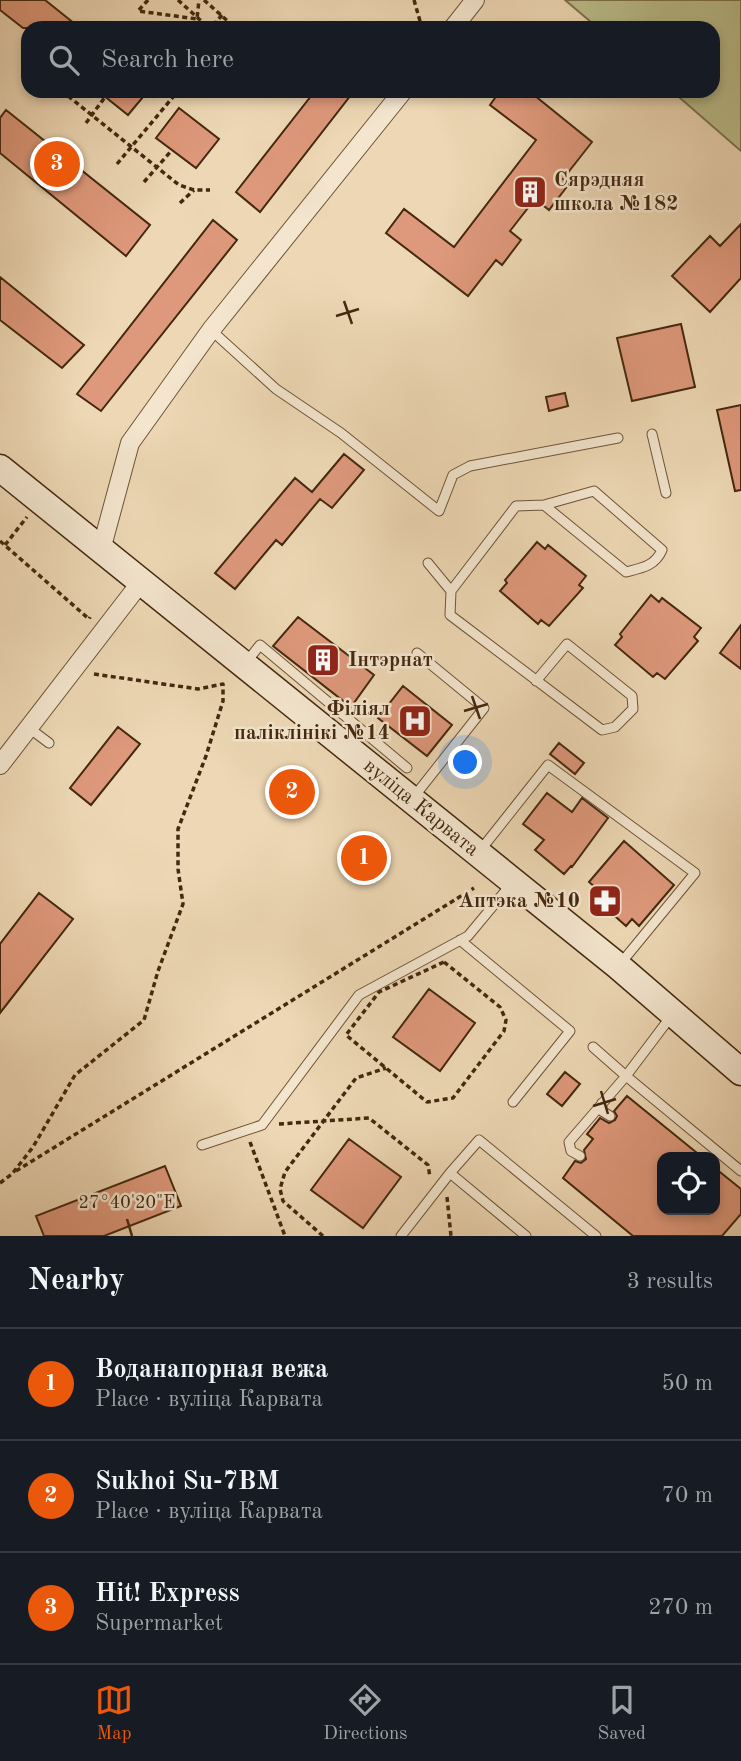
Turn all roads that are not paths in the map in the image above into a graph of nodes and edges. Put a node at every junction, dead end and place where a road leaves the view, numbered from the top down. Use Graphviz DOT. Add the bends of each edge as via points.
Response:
graph roads {
  1 [pos="475,0"];
  2 [pos="458,21"];
  3 [pos="397,98"];
  4 [pos="211,330"];
  5 [pos="652,434"];
  6 [pos="618,438"];
  7 [pos="0,468"];
  8 [pos="666,493"];
  9 [pos="544,505"];
  10 [pos="101,550"];
  11 [pos="428,564"];
  12 [pos="141,582"];
  13 [pos="451,591"];
  14 [pos="417,653"];
  15 [pos="244,665"];
  16 [pos="536,681"];
  17 [pos="29,728"];
  18 [pos="49,743"];
  19 [pos="0,765"];
  20 [pos="407,768"];
  21 [pos="412,800"];
  22 [pos="478,853"];
  23 [pos="513,882"];
  24 [pos="460,940"];
  25 [pos="618,967"];
  26 [pos="673,1013"];
  27 [pos="593,1047"];
  28 [pos="741,1072"];
  29 [pos="626,1076"];
  30 [pos="513,1101"];
  31 [pos="601,1103"];
  32 [pos="610,1116"];
  33 [pos="202,1145"];
  34 [pos="580,1156"];
  35 [pos="741,1171"];
  36 [pos="450,1173"];
  37 [pos="401,1236"];
  38 [pos="526,1236"];
  39 [pos="596,1236"];
  1 -- 2 [label="street"];
  3 -- 4 [label="street"];
  4 -- 6 [label="lane" via="276,389 341,433 439,511 453,475 470,466"];
  4 -- 10 [label="street" via="130,443"];
  5 -- 8 [label="lane"];
  7 -- 10 [label="street, вуліца Карвата"];
  9 -- 9 [label="lane" via="626,572 658,560 662,550 594,491"];
  9 -- 13 [label="lane" via="516,506"];
  10 -- 12 [label="street, вуліца Карвата"];
  11 -- 13 [label="lane"];
  12 -- 15 [label="street, вуліца Карвата"];
  12 -- 17 [label="street"];
  13 -- 16 [label="lane" via="450,615"];
  14 -- 21 [label="lane" via="484,708"];
  15 -- 20 [label="lane" via="260,645"];
  15 -- 21 [label="street, вуліца Карвата"];
  16 -- 16 [label="lane" via="602,730 615,727 633,709 632,696 567,644"];
  17 -- 18 [label="lane"];
  17 -- 19 [label="street"];
  21 -- 22 [label="street, вуліца Карвата"];
  22 -- 23 [label="street, вуліца Карвата"];
  22 -- 25 [label="lane" via="548,765 695,873"];
  23 -- 24 [label="lane"];
  23 -- 25 [label="street, вуліца Карвата"];
  24 -- 30 [label="lane" via="570,1031"];
  24 -- 33 [label="lane" via="359,995 262,1125"];
  25 -- 26 [label="street, вуліца Карвата"];
  26 -- 28 [label="street, вуліца Карвата"];
  26 -- 29 [label="lane"];
  27 -- 29 [label="lane"];
  29 -- 31 [label="lane"];
  29 -- 35 [label="lane"];
  31 -- 32 [label="lane" via="602,1111"];
  31 -- 34 [label="lane" via="569,1142 571,1152"];
  36 -- 37 [label="lane"];
  36 -- 38 [label="lane"];
  36 -- 39 [label="lane" via="479,1140"];
}
